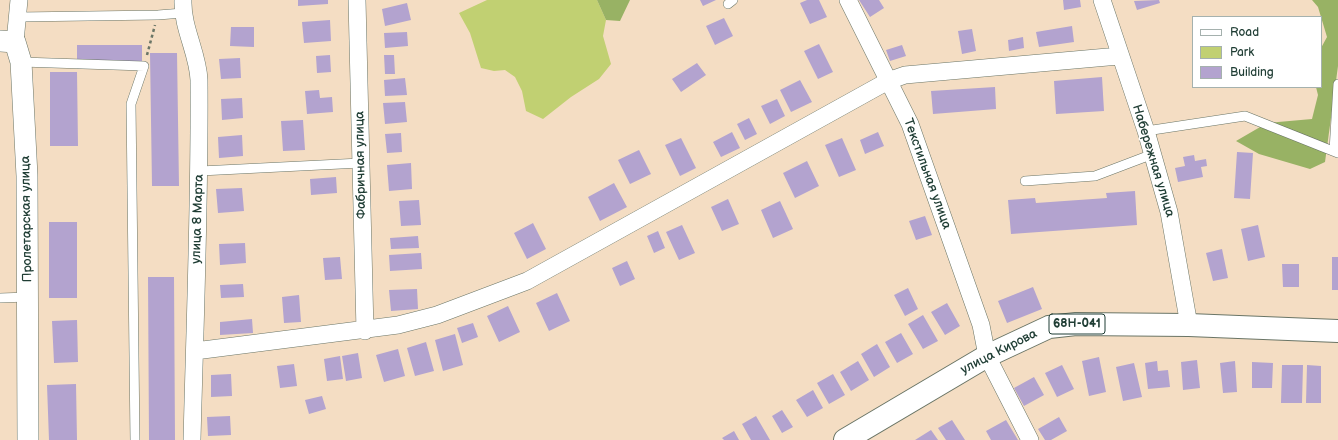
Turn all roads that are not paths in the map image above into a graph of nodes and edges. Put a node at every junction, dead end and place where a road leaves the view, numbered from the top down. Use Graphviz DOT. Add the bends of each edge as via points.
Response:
graph roads {
  1 [pos="19,0"];
  2 [pos="356,0"];
  3 [pos="848,0"];
  4 [pos="1102,0"];
  5 [pos="183,7"];
  6 [pos="19,17"];
  7 [pos="7,42"];
  8 [pos="1119,56"];
  9 [pos="21,62"];
  10 [pos="888,81"];
  11 [pos="1338,84"];
  12 [pos="1146,131"];
  13 [pos="1336,152"];
  14 [pos="1152,154"];
  15 [pos="361,163"];
  16 [pos="200,171"];
  17 [pos="1025,181"];
  18 [pos="28,297"];
  19 [pos="0,298"];
  20 [pos="1189,325"];
  21 [pos="365,331"];
  22 [pos="1338,332"];
  23 [pos="194,351"];
  24 [pos="988,356"];
  25 [pos="28,440"];
  26 [pos="135,440"];
  27 [pos="192,440"];
  28 [pos="845,440"];
  29 [pos="1030,440"];
  1 -- 6 [label="street, Пролетарская улица"];
  2 -- 15 [label="street, Фабричная улица"];
  3 -- 10 [label="street, Текстильная улица"];
  4 -- 8 [label="street, Набережная улица"];
  5 -- 6 [label="lane" via="158,15"];
  5 -- 16 [label="street, улица 8 Марта" via="198,74"];
  6 -- 7 [label="street, Пролетарская улица"];
  7 -- 9 [label="street, Пролетарская улица"];
  8 -- 10 [label="street" via="905,75"];
  8 -- 12 [label="street, Набережная улица"];
  9 -- 18 [label="street, Пролетарская улица" via="27,176"];
  9 -- 26 [label="lane" via="144,66 131,104"];
  10 -- 21 [label="street" via="527,281 437,316"];
  10 -- 24 [label="street, Текстильная улица" via="910,124 981,325"];
  11 -- 13 [label="lane"];
  12 -- 13 [label="lane" via="1245,116"];
  12 -- 14 [label="street, Набережная улица"];
  14 -- 17 [label="lane" via="1096,176"];
  14 -- 20 [label="street, Набережная улица" via="1169,212"];
  15 -- 16 [label="lane"];
  15 -- 21 [label="street, Фабричная улица"];
  16 -- 23 [label="street, улица 8 Марта"];
  18 -- 19 [label="lane"];
  18 -- 25 [label="street, Пролетарская улица"];
  20 -- 22 [label="main road, улица Кирова / 68Н-041"];
  20 -- 24 [label="main road, улица Кирова / 68Н-041" via="1076,324 1049,327"];
  21 -- 23 [label="street"];
  23 -- 27 [label="street, улица 8 Марта"];
  24 -- 28 [label="main road, улица Кирова / 68Н-041"];
  24 -- 29 [label="street, Текстильная улица"];
}
